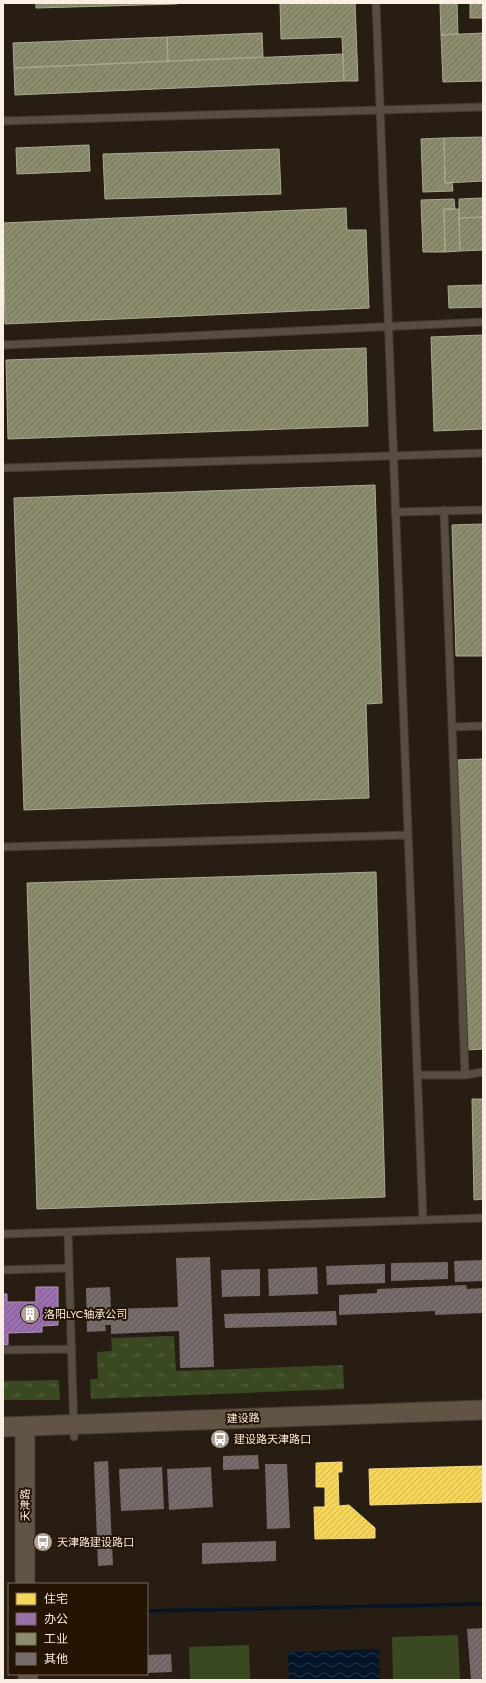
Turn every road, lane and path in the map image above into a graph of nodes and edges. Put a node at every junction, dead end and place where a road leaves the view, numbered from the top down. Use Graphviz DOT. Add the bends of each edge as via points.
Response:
graph roads {
  1 [pos="376,3"];
  2 [pos="483,106"];
  3 [pos="380,110"];
  4 [pos="3,120"];
  5 [pos="483,322"];
  6 [pos="388,326"];
  7 [pos="3,345"];
  8 [pos="483,453"];
  9 [pos="393,455"];
  10 [pos="3,468"];
  11 [pos="444,510"];
  12 [pos="483,510"];
  13 [pos="396,512"];
  14 [pos="483,726"];
  15 [pos="452,727"];
  16 [pos="408,835"];
  17 [pos="3,847"];
  18 [pos="483,1072"];
  19 [pos="417,1075"];
  20 [pos="465,1075"];
  21 [pos="483,1218"];
  22 [pos="423,1220"];
  23 [pos="68,1232"];
  24 [pos="3,1234"];
  25 [pos="69,1268"];
  26 [pos="3,1270"];
  27 [pos="72,1349"];
  28 [pos="3,1350"];
  29 [pos="483,1410"];
  30 [pos="483,1423"];
  31 [pos="3,1427"];
  32 [pos="74,1431"];
  33 [pos="25,1432"];
  34 [pos="3,1439"];
  35 [pos="25,1583"];
  1 -- 3 [label="lane"];
  2 -- 3 [label="lane"];
  3 -- 4 [label="lane"];
  3 -- 6 [label="lane"];
  5 -- 6 [label="lane"];
  6 -- 7 [label="lane"];
  6 -- 9 [label="lane"];
  8 -- 9 [label="lane"];
  9 -- 10 [label="lane"];
  9 -- 13 [label="lane"];
  11 -- 12 [label="lane"];
  11 -- 13 [label="lane"];
  11 -- 15 [label="lane"];
  13 -- 16 [label="lane"];
  14 -- 15 [label="lane"];
  15 -- 20 [label="lane"];
  16 -- 17 [label="lane"];
  16 -- 19 [label="lane"];
  18 -- 20 [label="lane"];
  19 -- 20 [label="lane"];
  19 -- 22 [label="lane"];
  21 -- 22 [label="lane"];
  22 -- 23 [label="lane"];
  23 -- 24 [label="lane"];
  23 -- 25 [label="lane"];
  25 -- 26 [label="lane"];
  25 -- 27 [label="lane"];
  27 -- 28 [label="lane"];
  27 -- 32 [label="lane"];
  29 -- 32 [label="street, 建设路"];
  30 -- 32 [label="street, 建设路"];
  31 -- 33 [label="street, 建设路"];
  32 -- 33 [label="street, 建设路"];
  33 -- 34 [label="street, 建设路"];
  33 -- 35 [label="street, 天津路"];
}
